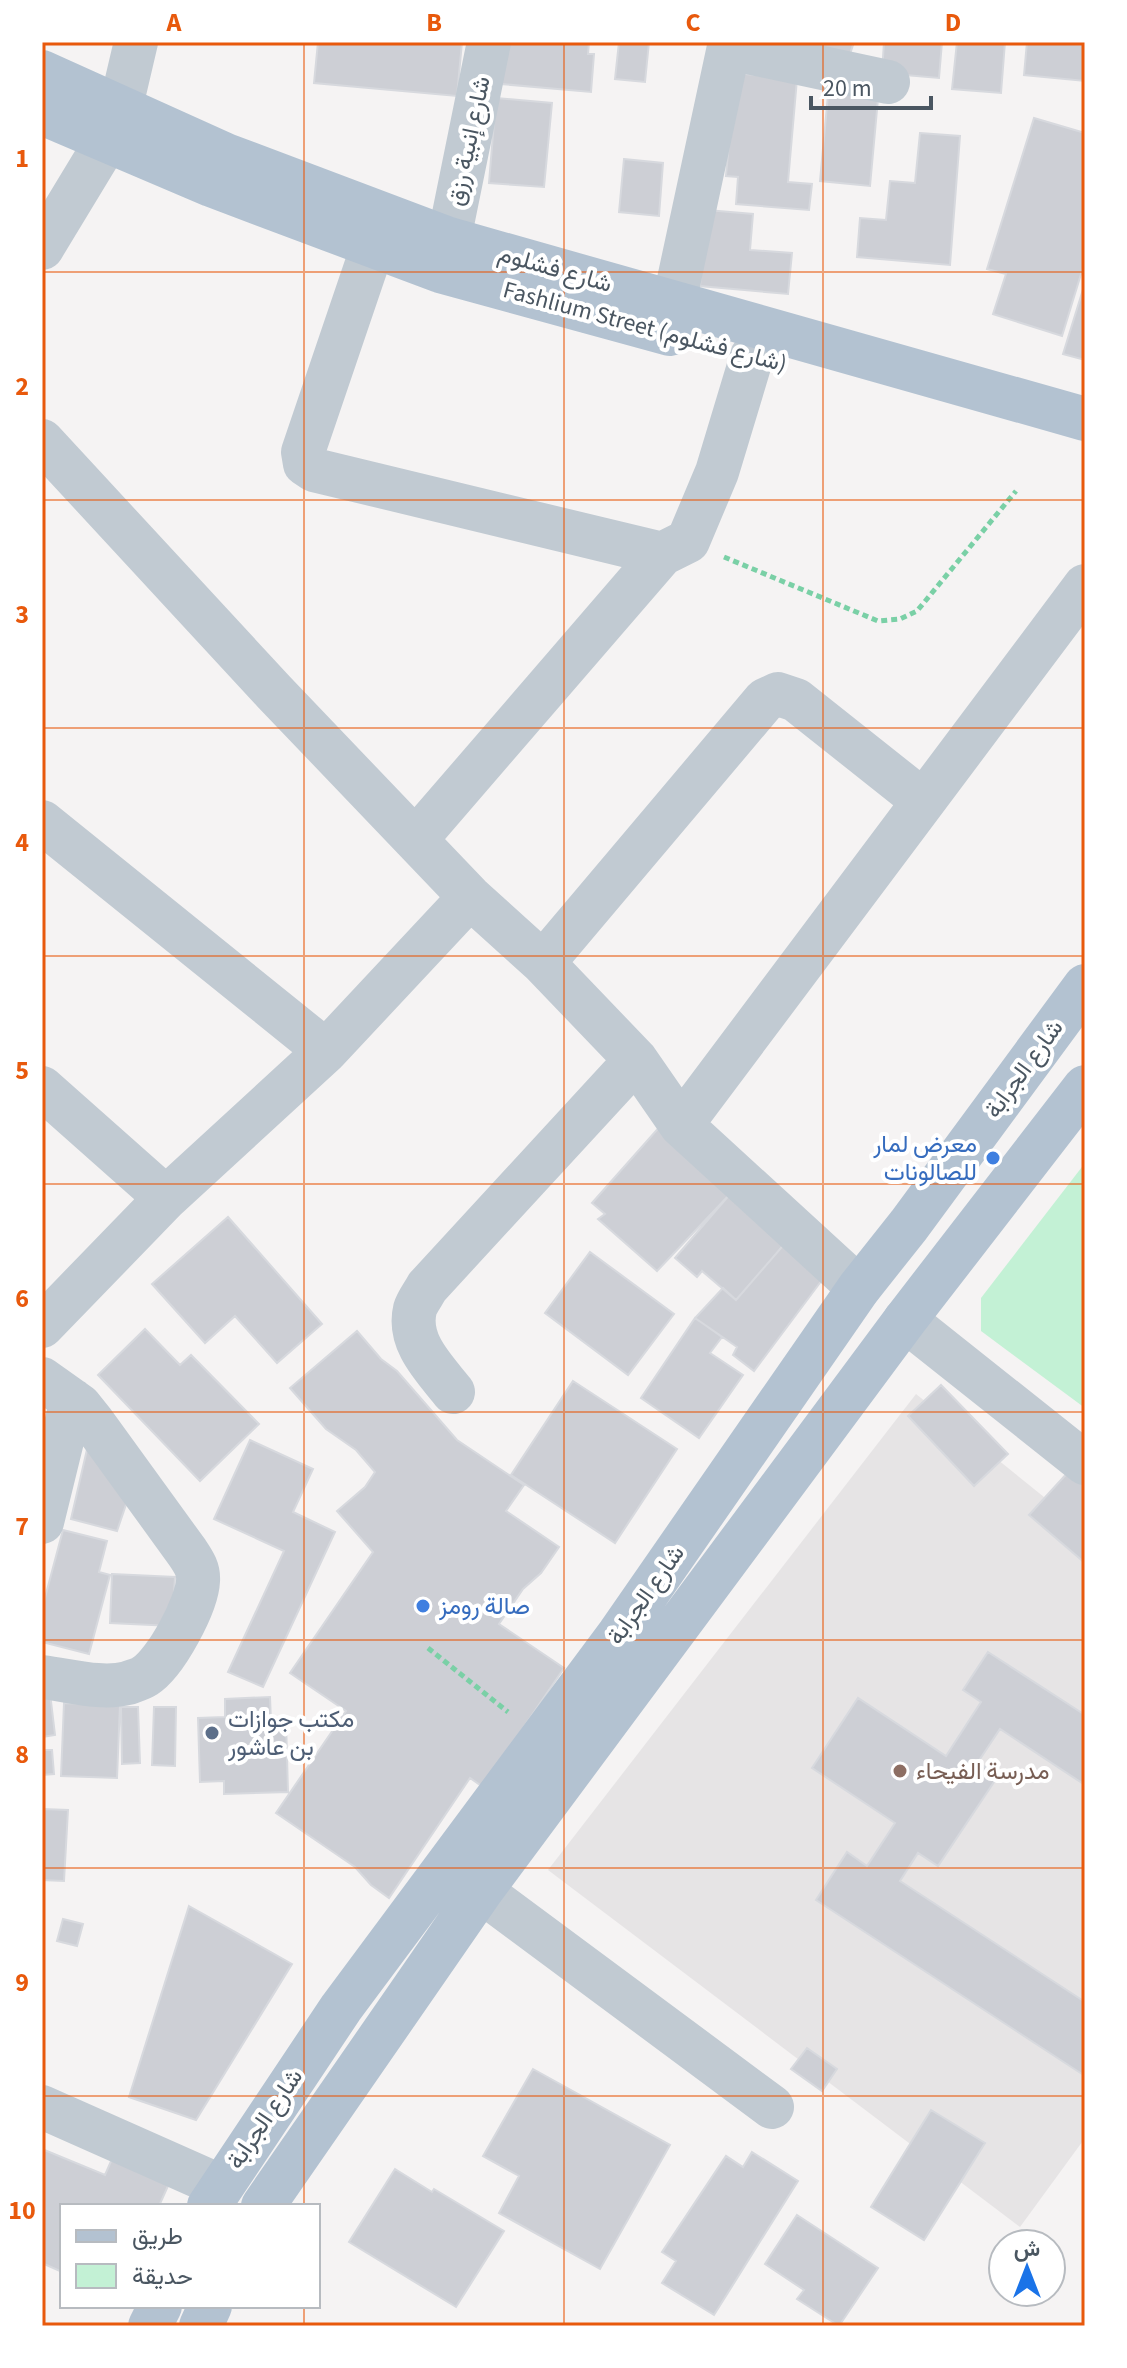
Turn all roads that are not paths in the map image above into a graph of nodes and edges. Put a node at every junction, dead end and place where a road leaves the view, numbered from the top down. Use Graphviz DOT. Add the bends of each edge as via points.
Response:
graph roads {
  1 [pos="136,42"];
  2 [pos="489,42"];
  3 [pos="730,45"];
  4 [pos="42,72"];
  5 [pos="888,82"];
  6 [pos="42,113"];
  7 [pos="114,123"];
  8 [pos="211,185"];
  9 [pos="449,239"];
  10 [pos="373,246"];
  11 [pos="42,248"];
  12 [pos="674,303"];
  13 [pos="752,356"];
  14 [pos="1085,419"];
  15 [pos="42,441"];
  16 [pos="1085,449"];
  17 [pos="675,548"];
  18 [pos="1085,586"];
  19 [pos="922,800"];
  20 [pos="42,822"];
  21 [pos="416,839"];
  22 [pos="470,897"];
  23 [pos="543,963"];
  24 [pos="1085,986"];
  25 [pos="326,1051"];
  26 [pos="636,1060"];
  27 [pos="1085,1087"];
  28 [pos="42,1088"];
  29 [pos="681,1125"];
  30 [pos="166,1198"];
  31 [pos="859,1288"];
  32 [pos="905,1320"];
  33 [pos="42,1326"];
  34 [pos="57,1390"];
  35 [pos="453,1392"];
  36 [pos="1085,1463"];
  37 [pos="42,1522"];
  38 [pos="619,1634"];
  39 [pos="654,1658"];
  40 [pos="42,1677"];
  41 [pos="481,1891"];
  42 [pos="42,2107"];
  43 [pos="772,2107"];
  44 [pos="214,2196"];
  45 [pos="264,2204"];
  46 [pos="159,2308"];
  47 [pos="150,2326"];
  1 -- 7 [label="street"];
  2 -- 9 [label="street, شارع إنبية رزق"];
  3 -- 5 [label="street"];
  3 -- 12 [label="street"];
  4 -- 7 [label="main road, شارع فشلوم"];
  6 -- 7 [label="main road, شارع فشلوم"];
  7 -- 8 [label="main road, شارع فشلوم"];
  7 -- 9 [label="main road, شارع فشلوم" via="226,155"];
  7 -- 11 [label="street"];
  8 -- 10 [label="main road, Fashlium Street (شارع فشلوم)"];
  9 -- 12 [label="main road, شارع فشلوم"];
  10 -- 13 [label="main road, Fashlium Street (شارع فشلوم)" via="440,271"];
  10 -- 17 [label="street" via="303,452 305,464"];
  12 -- 14 [label="main road, شارع فشلوم"];
  13 -- 16 [label="main road, Fashlium Street (شارع فشلوم)"];
  13 -- 17 [label="street" via="717,472"];
  15 -- 21 [label="street"];
  17 -- 21 [label="street"];
  18 -- 19 [label="street"];
  19 -- 23 [label="street" via="796,700 778,694 765,700"];
  19 -- 29 [label="street"];
  20 -- 25 [label="street"];
  21 -- 22 [label="street"];
  22 -- 23 [label="street"];
  22 -- 25 [label="street"];
  23 -- 26 [label="street"];
  24 -- 31 [label="main road, شارع الجرابة"];
  25 -- 30 [label="street"];
  26 -- 29 [label="street"];
  26 -- 35 [label="street" via="427,1287 415,1308 414,1333 424,1356"];
  27 -- 32 [label="main road, شارع الجرابة"];
  28 -- 30 [label="street"];
  29 -- 31 [label="street"];
  30 -- 33 [label="street"];
  31 -- 38 [label="main road, شارع الجرابة"];
  32 -- 36 [label="street"];
  32 -- 39 [label="main road, شارع الجرابة"];
  34 -- 37 [label="street"];
  34 -- 40 [label="street" via="92,1421 187,1552 198,1580 196,1597 162,1660 146,1676 107,1685"];
  38 -- 39 [label="main road"];
  38 -- 44 [label="main road, شارع الجرابة" via="341,2008"];
  39 -- 41 [label="main road, شارع الجرابة"];
  41 -- 43 [label="street"];
  41 -- 45 [label="main road, شارع الجرابة"];
  42 -- 44 [label="street"];
  46 -- 47 [label="main road"];
}
